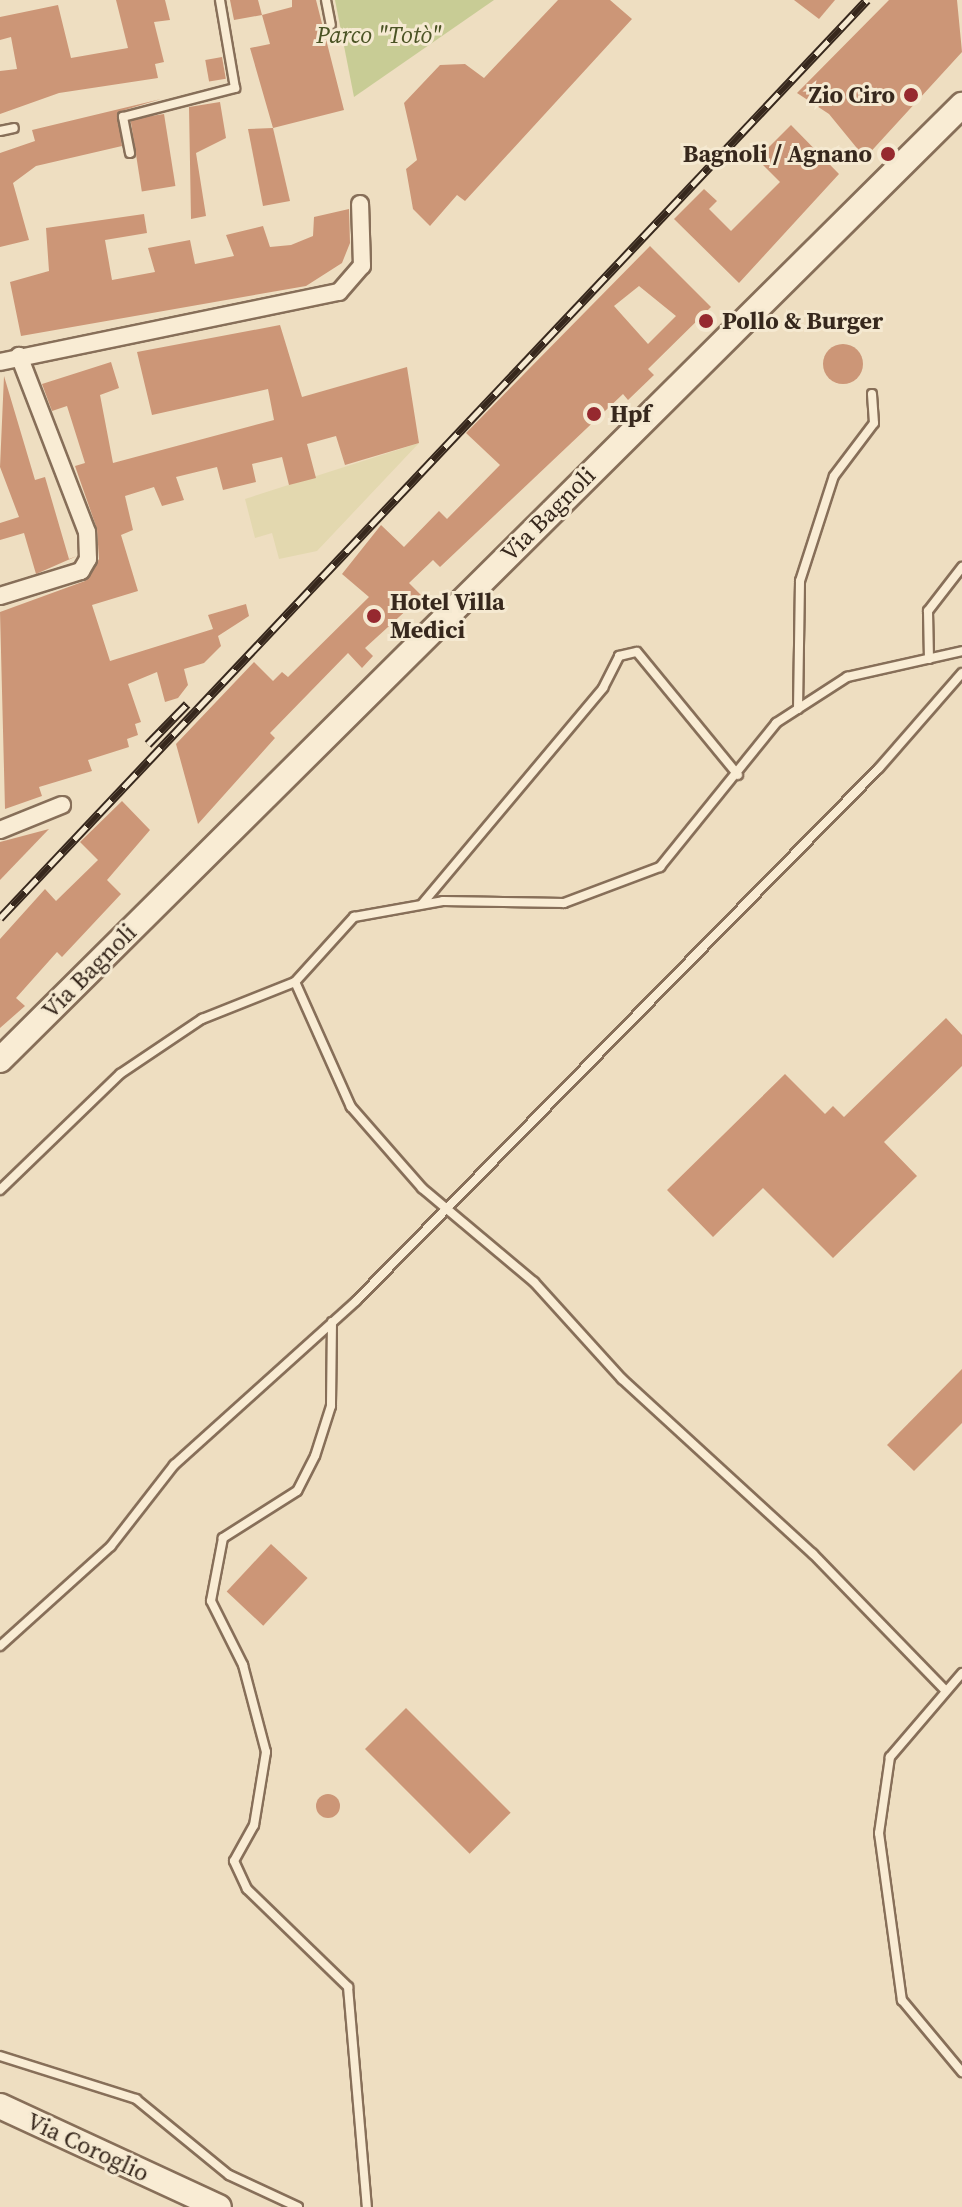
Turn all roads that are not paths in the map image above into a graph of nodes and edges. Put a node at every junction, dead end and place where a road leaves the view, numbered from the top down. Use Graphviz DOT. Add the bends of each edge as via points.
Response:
graph roads {
  1 [pos="220,0"];
  2 [pos="326,0"];
  3 [pos="331,25"];
  4 [pos="962,105"];
  5 [pos="14,128"];
  6 [pos="0,131"];
  7 [pos="130,153"];
  8 [pos="360,204"];
  9 [pos="19,356"];
  10 [pos="0,362"];
  11 [pos="872,394"];
  12 [pos="962,567"];
  13 [pos="0,596"];
  14 [pos="962,651"];
  15 [pos="929,659"];
  16 [pos="962,673"];
  17 [pos="798,709"];
  18 [pos="738,775"];
  19 [pos="62,805"];
  20 [pos="0,830"];
  21 [pos="421,905"];
  22 [pos="295,982"];
  23 [pos="0,1060"];
  24 [pos="0,1190"];
  25 [pos="444,1207"];
  26 [pos="332,1322"];
  27 [pos="0,1646"];
  28 [pos="962,1673"];
  29 [pos="945,1690"];
  30 [pos="0,2056"];
  31 [pos="962,2072"];
  32 [pos="0,2106"];
  33 [pos="219,2207"];
  34 [pos="298,2207"];
  35 [pos="367,2207"];
  1 -- 7 [label="lane" via="235,88 123,117"];
  2 -- 3 [label="lane"];
  4 -- 23 [label="street, Via Bagnoli"];
  5 -- 6 [label="lane"];
  8 -- 9 [label="street" via="362,266 339,292"];
  9 -- 10 [label="street"];
  9 -- 13 [label="street" via="87,532 81,571"];
  11 -- 17 [label="lane" via="874,423 834,476 800,581"];
  12 -- 15 [label="lane" via="928,611"];
  14 -- 15 [label="lane"];
  15 -- 17 [label="lane" via="847,677"];
  16 -- 25 [label="lane" via="879,768"];
  17 -- 18 [label="lane" via="776,723"];
  18 -- 21 [label="lane" via="660,867 564,903"];
  18 -- 21 [label="lane" via="637,652 619,656 603,688"];
  19 -- 20 [label="street"];
  21 -- 22 [label="lane" via="354,917"];
  22 -- 24 [label="lane" via="202,1019 120,1074"];
  22 -- 25 [label="lane" via="351,1107"];
  25 -- 26 [label="lane"];
  25 -- 29 [label="lane" via="534,1282 622,1379 813,1554"];
  26 -- 27 [label="lane" via="174,1465 111,1546"];
  26 -- 35 [label="lane" via="331,1406 315,1456 297,1491 223,1538 211,1601 243,1665 266,1752 254,1825 234,1861 247,1889 348,1987"];
  28 -- 29 [label="lane"];
  29 -- 31 [label="lane" via="890,1757 879,1833 902,2000"];
  30 -- 34 [label="lane" via="136,2099 229,2175"];
  32 -- 33 [label="street, Via Coroglio"];
}
